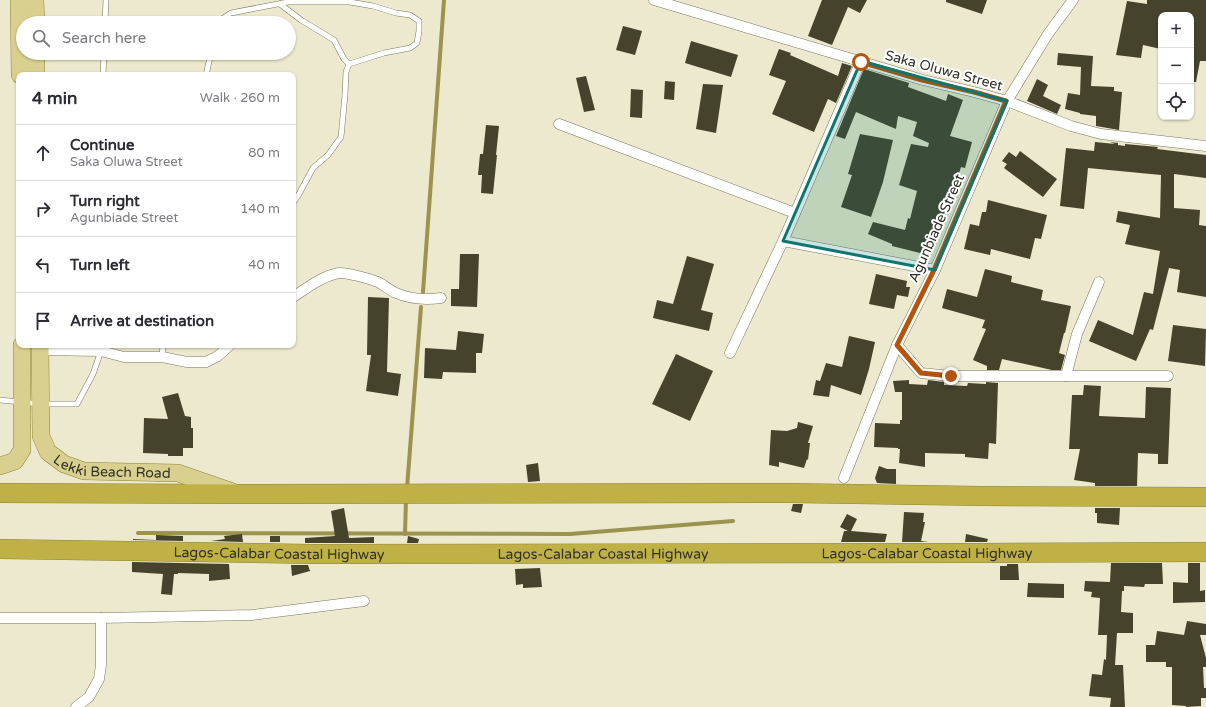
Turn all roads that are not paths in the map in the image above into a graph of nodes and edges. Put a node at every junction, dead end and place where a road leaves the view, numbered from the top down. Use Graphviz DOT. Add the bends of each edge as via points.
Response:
graph roads {
  1 [pos="19,0"];
  2 [pos="35,0"];
  3 [pos="106,0"];
  4 [pos="654,0"];
  5 [pos="1073,0"];
  6 [pos="280,4"];
  7 [pos="19,16"];
  8 [pos="36,16"];
  9 [pos="105,16"];
  10 [pos="228,16"];
  11 [pos="296,16"];
  12 [pos="296,16"];
  13 [pos="20,60"];
  14 [pos="36,60"];
  15 [pos="104,60"];
  16 [pos="209,60"];
  17 [pos="861,62"];
  18 [pos="349,64"];
  19 [pos="20,72"];
  20 [pos="36,72"];
  21 [pos="103,72"];
  22 [pos="207,72"];
  23 [pos="1006,101"];
  24 [pos="559,124"];
  25 [pos="1206,146"];
  26 [pos="296,198"];
  27 [pos="795,213"];
  28 [pos="783,241"];
  29 [pos="934,270"];
  30 [pos="1099,282"];
  31 [pos="296,295"];
  32 [pos="441,298"];
  33 [pos="897,345"];
  34 [pos="22,348"];
  35 [pos="40,348"];
  36 [pos="102,348"];
  37 [pos="164,348"];
  38 [pos="227,348"];
  39 [pos="730,353"];
  40 [pos="162,357"];
  41 [pos="1066,376"];
  42 [pos="1168,376"];
  43 [pos="0,400"];
  44 [pos="22,402"];
  45 [pos="40,404"];
  46 [pos="0,466"];
  47 [pos="844,478"];
  48 [pos="0,493"];
  49 [pos="237,494"];
  50 [pos="1206,497"];
  51 [pos="0,549"];
  52 [pos="1206,552"];
  53 [pos="364,601"];
  54 [pos="0,618"];
  55 [pos="101,618"];
  56 [pos="89,702"];
  57 [pos="76,707"];
  1 -- 7 [label="main road"];
  2 -- 8 [label="main road"];
  3 -- 9 [label="lane"];
  4 -- 17 [label="street, Saka Oluwa Street"];
  5 -- 23 [label="street, Agunbiade Street" via="1048,34"];
  6 -- 10 [label="lane"];
  6 -- 11 [label="lane"];
  6 -- 18 [label="lane" via="350,2 410,15 419,21 417,43 410,48"];
  12 -- 18 [label="lane" via="334,40"];
  13 -- 19 [label="main road"];
  14 -- 20 [label="main road"];
  15 -- 21 [label="lane"];
  16 -- 22 [label="lane"];
  17 -- 23 [label="street, Saka Oluwa Street"];
  17 -- 27 [label="street"];
  18 -- 26 [label="lane" via="346,72 341,137 328,155 313,168"];
  23 -- 25 [label="street, Saka Oluwa Street" via="1071,126 1101,134"];
  23 -- 29 [label="street, Agunbiade Street"];
  24 -- 27 [label="street"];
  27 -- 28 [label="street"];
  28 -- 29 [label="street"];
  28 -- 39 [label="street"];
  29 -- 33 [label="street, Agunbiade Street"];
  30 -- 41 [label="street" via="1077,334"];
  31 -- 32 [label="street" via="325,277 340,273 378,282 395,293 407,296"];
  33 -- 41 [label="street" via="921,373 951,376"];
  33 -- 47 [label="street, Agunbiade Street"];
  34 -- 44 [label="main road"];
  35 -- 36 [label="street"];
  35 -- 45 [label="main road, Lekki Beach Road"];
  36 -- 40 [label="street" via="124,357"];
  36 -- 45 [label="lane" via="93,374 77,404"];
  37 -- 40 [label="lane"];
  38 -- 40 [label="street" via="206,362 187,362"];
  41 -- 42 [label="street"];
  43 -- 44 [label="lane"];
  44 -- 45 [label="lane"];
  44 -- 46 [label="main road" via="22,450 15,461"];
  45 -- 49 [label="main road, Lekki Beach Road" via="41,436 48,452 64,464 84,471 178,473"];
  48 -- 49 [label="highway"];
  49 -- 50 [label="highway" via="789,493"];
  51 -- 52 [label="highway, Lagos-Calabar Coastal Highway" via="312,554"];
  53 -- 55 [label="street" via="252,616"];
  54 -- 55 [label="street"];
  55 -- 56 [label="street" via="101,665"];
  56 -- 57 [label="street"];
}
